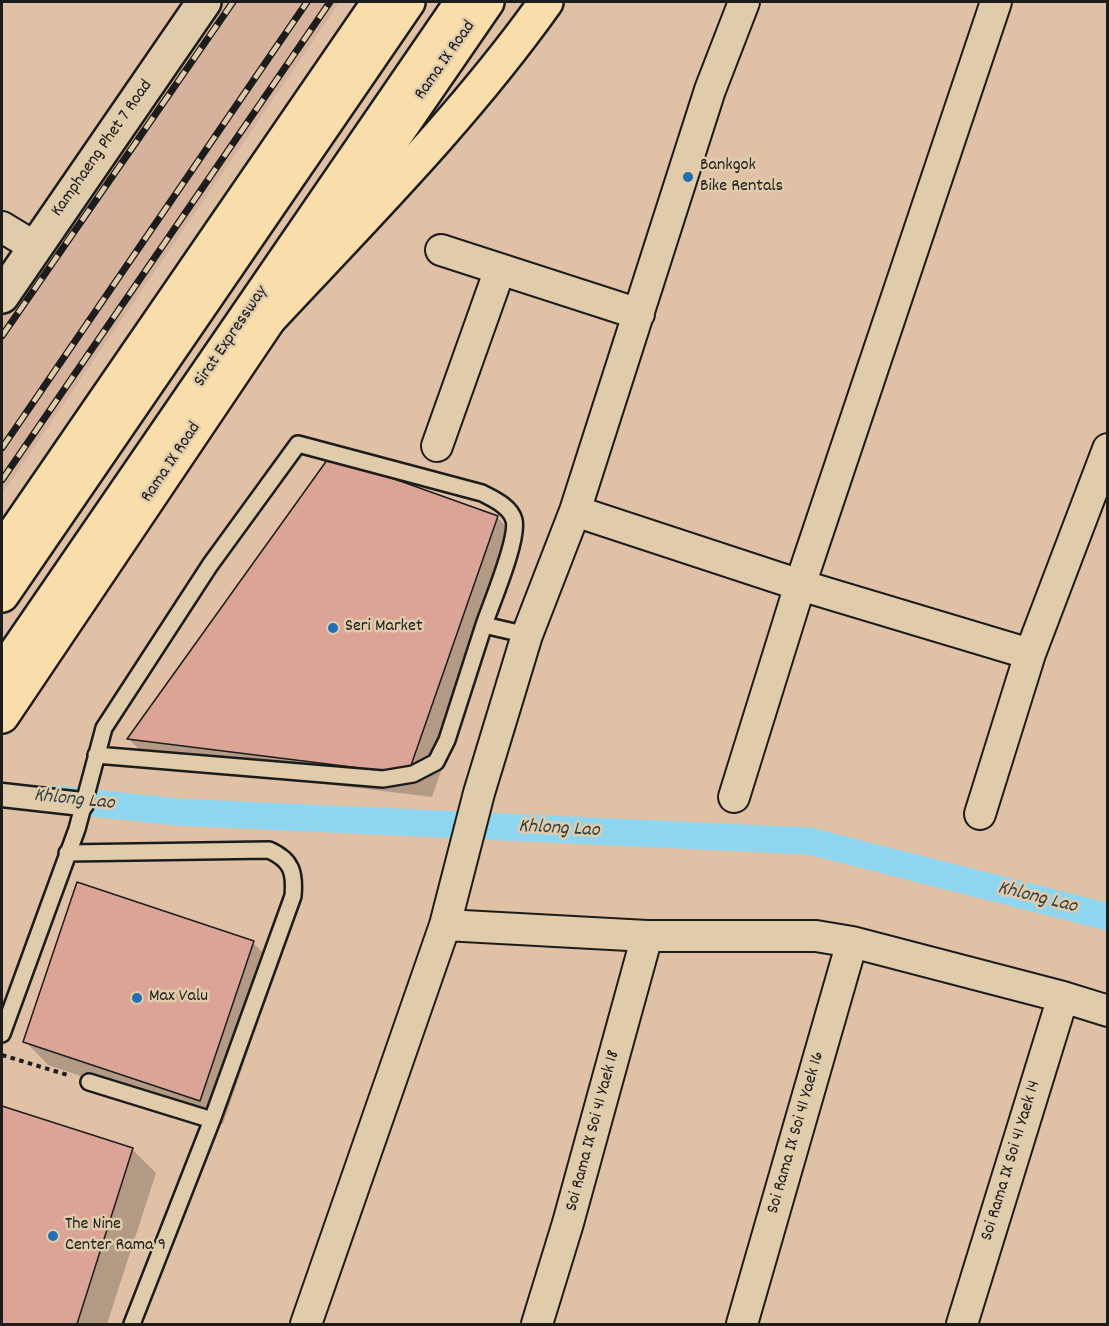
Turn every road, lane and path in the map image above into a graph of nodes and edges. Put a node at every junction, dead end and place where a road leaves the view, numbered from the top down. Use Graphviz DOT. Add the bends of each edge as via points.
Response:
graph roads {
  1 [pos="204,2"];
  2 [pos="379,2"];
  3 [pos="408,2"];
  4 [pos="462,2"];
  5 [pos="486,2"];
  6 [pos="546,2"];
  7 [pos="744,2"];
  8 [pos="996,2"];
  9 [pos="2,227"];
  10 [pos="35,247"];
  11 [pos="441,250"];
  12 [pos="500,268"];
  13 [pos="2,296"];
  14 [pos="639,314"];
  15 [pos="269,319"];
  16 [pos="437,447"];
  17 [pos="1107,449"];
  18 [pos="575,511"];
  19 [pos="2,550"];
  20 [pos="800,585"];
  21 [pos="2,595"];
  22 [pos="484,625"];
  23 [pos="527,635"];
  24 [pos="1030,654"];
  25 [pos="2,673"];
  26 [pos="2,716"];
  27 [pos="96,754"];
  28 [pos="2,795"];
  29 [pos="734,797"];
  30 [pos="82,804"];
  31 [pos="980,813"];
  32 [pos="67,853"];
  33 [pos="445,925"];
  34 [pos="647,936"];
  35 [pos="852,942"];
  36 [pos="1062,997"];
  37 [pos="1107,1011"];
  38 [pos="2,1034"];
  39 [pos="2,1055"];
  40 [pos="89,1082"];
  41 [pos="212,1120"];
  42 [pos="132,1324"];
  43 [pos="306,1324"];
  44 [pos="537,1324"];
  45 [pos="742,1324"];
  46 [pos="962,1324"];
  1 -- 10 [label="street, Kamphaeng Phet 7 Road"];
  2 -- 19 [label="main road"];
  3 -- 21 [label="main road"];
  4 -- 25 [label="main road, Sirat Expressway"];
  5 -- 15 [label="main road, Rama IX Road"];
  6 -- 15 [label="main road" via="459,114"];
  7 -- 14 [label="street" via="711,90"];
  8 -- 20 [label="street"];
  9 -- 10 [label="street"];
  10 -- 13 [label="street, Kamphaeng Phet 7 Road"];
  11 -- 12 [label="street"];
  12 -- 14 [label="street"];
  12 -- 16 [label="street"];
  14 -- 18 [label="street"];
  15 -- 26 [label="main road, Rama IX Road"];
  17 -- 24 [label="street"];
  18 -- 20 [label="street"];
  18 -- 23 [label="street"];
  20 -- 24 [label="street"];
  20 -- 29 [label="street"];
  22 -- 23 [label="lane"];
  22 -- 27 [label="lane" via="447,740 436,762 413,774 383,779"];
  22 -- 27 [label="lane" via="512,543 514,520 504,505 482,493 298,444 204,574 104,728"];
  23 -- 33 [label="street" via="478,793"];
  24 -- 31 [label="street"];
  27 -- 30 [label="lane"];
  28 -- 30 [label="street"];
  30 -- 32 [label="lane"];
  32 -- 38 [label="lane"];
  32 -- 41 [label="lane" via="256,849 281,855 289,864 295,877 293,896"];
  33 -- 34 [label="street"];
  33 -- 43 [label="street"];
  34 -- 35 [label="street" via="816,936"];
  34 -- 44 [label="street, Soi Rama IX Soi 41 Yaek 18"];
  35 -- 36 [label="street"];
  35 -- 45 [label="street, Soi Rama IX Soi 41 Yaek 16"];
  36 -- 37 [label="street"];
  36 -- 46 [label="street, Soi Rama IX Soi 41 Yaek 14"];
  39 -- 40 [label="path"];
  40 -- 41 [label="lane"];
  41 -- 42 [label="lane"];
}
